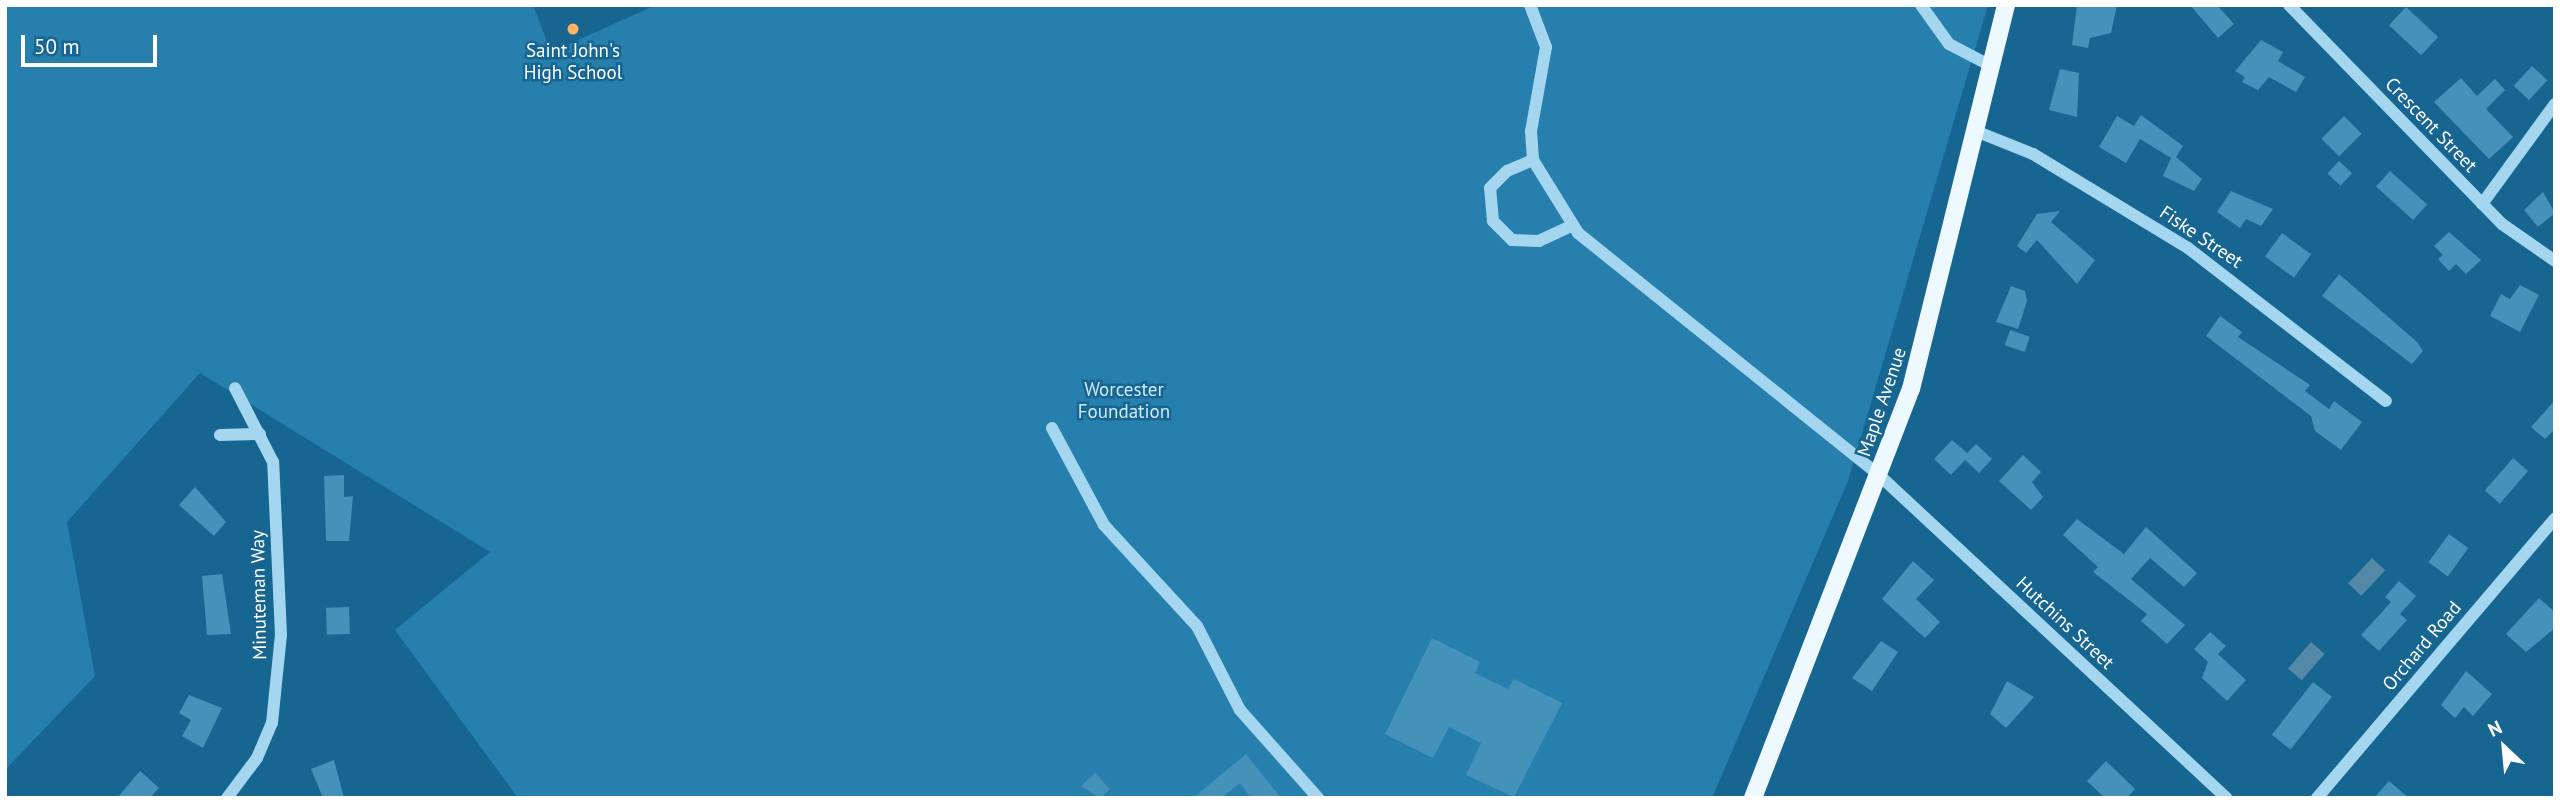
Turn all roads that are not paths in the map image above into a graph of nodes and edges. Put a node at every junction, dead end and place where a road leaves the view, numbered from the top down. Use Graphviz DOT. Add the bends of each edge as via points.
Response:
graph roads {
  1 [pos="1530,5"];
  2 [pos="1921,5"];
  3 [pos="2006,5"];
  4 [pos="2289,5"];
  5 [pos="1991,66"];
  6 [pos="2555,104"];
  7 [pos="1978,132"];
  8 [pos="1533,160"];
  9 [pos="2482,204"];
  10 [pos="1571,226"];
  11 [pos="2555,261"];
  12 [pos="235,388"];
  13 [pos="2386,401"];
  14 [pos="1052,428"];
  15 [pos="260,434"];
  16 [pos="220,435"];
  17 [pos="1879,475"];
  18 [pos="2555,517"];
  19 [pos="232,796"];
  20 [pos="1318,798"];
  21 [pos="1753,798"];
  22 [pos="2227,798"];
  23 [pos="2317,798"];
  1 -- 8 [label="street" via="1546,47 1531,131"];
  2 -- 5 [label="street" via="1949,44"];
  3 -- 5 [label="main road, Maple Avenue"];
  4 -- 9 [label="street, Crescent Street"];
  5 -- 7 [label="main road, Maple Avenue"];
  6 -- 9 [label="street"];
  7 -- 13 [label="street, Fiske Street" via="2034,154 2188,248"];
  7 -- 17 [label="main road, Maple Avenue" via="1919,365"];
  8 -- 10 [label="street"];
  8 -- 10 [label="street" via="1507,171 1490,188 1496,226 1525,243"];
  9 -- 11 [label="street, Crescent Street" via="2527,246"];
  10 -- 17 [label="street, Hutchins Street"];
  12 -- 15 [label="street, Minuteman Way"];
  14 -- 20 [label="street" via="1104,525 1197,626 1240,710"];
  15 -- 16 [label="street"];
  15 -- 19 [label="street, Minuteman Way" via="276,484 280,662 266,739"];
  17 -- 21 [label="main road, Maple Avenue"];
  17 -- 22 [label="street, Hutchins Street"];
  18 -- 23 [label="street, Orchard Road"];
}
